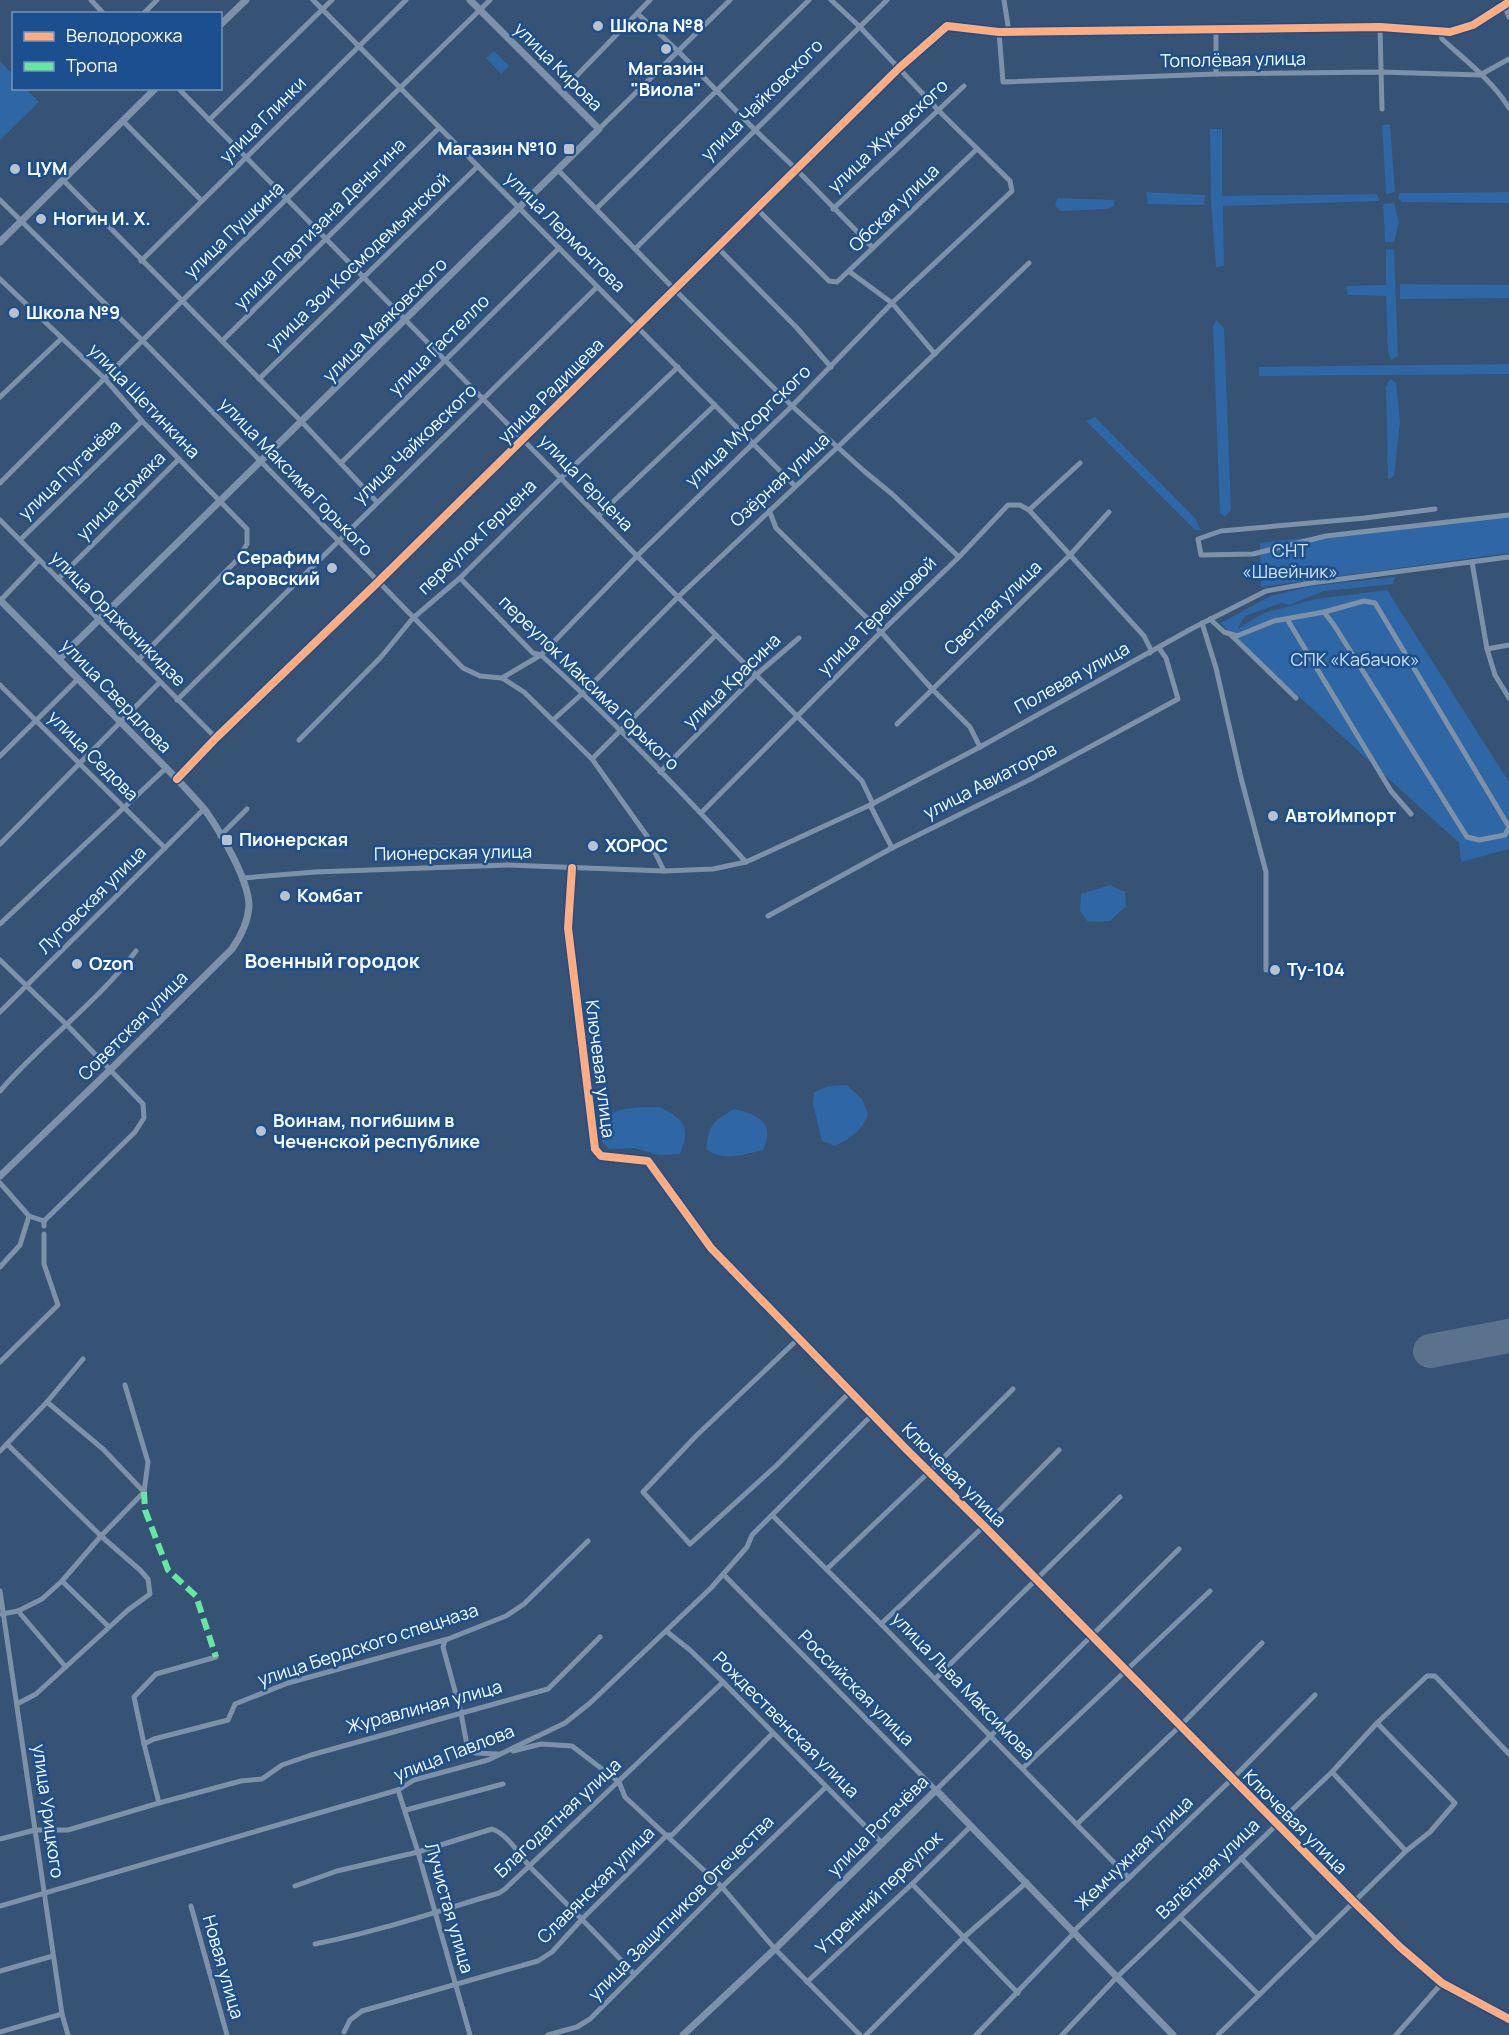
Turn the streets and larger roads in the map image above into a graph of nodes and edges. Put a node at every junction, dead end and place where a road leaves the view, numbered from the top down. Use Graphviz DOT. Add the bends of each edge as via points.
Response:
graph roads {
  1 [pos="91,0"];
  2 [pos="157,0"];
  3 [pos="246,0"];
  4 [pos="313,0"];
  5 [pos="332,0"];
  6 [pos="406,0"];
  7 [pos="470,0"];
  8 [pos="490,0"];
  9 [pos="650,0"];
  10 [pos="730,0"];
  11 [pos="809,0"];
  12 [pos="831,0"];
  13 [pos="887,0"];
  14 [pos="1004,0"];
  15 [pos="1506,3"];
  16 [pos="322,9"];
  17 [pos="480,10"];
  18 [pos="102,12"];
  19 [pos="145,12"];
  20 [pos="638,14"];
  21 [pos="1509,17"];
  22 [pos="222,23"];
  23 [pos="860,26"];
  24 [pos="1380,27"];
  25 [pos="1216,30"];
  26 [pos="1440,31"];
  27 [pos="999,32"];
  28 [pos="1009,32"];
  29 [pos="359,46"];
  30 [pos="678,51"];
  31 [pos="1509,58"];
  32 [pos="899,68"];
  33 [pos="1380,72"];
  34 [pos="1216,74"];
  35 [pos="1480,75"];
  36 [pos="964,86"];
  37 [pos="400,88"];
  38 [pos="154,90"];
  39 [pos="180,90"];
  40 [pos="717,90"];
  41 [pos="561,92"];
  42 [pos="1509,108"];
  43 [pos="1382,109"];
  44 [pos="939,111"];
  45 [pos="209,120"];
  46 [pos="123,121"];
  47 [pos="440,128"];
  48 [pos="599,129"];
  49 [pos="754,129"];
  50 [pos="977,149"];
  51 [pos="246,158"];
  52 [pos="478,166"];
  53 [pos="796,169"];
  54 [pos="558,170"];
  55 [pos="63,180"];
  56 [pos="0,200"];
  57 [pos="287,200"];
  58 [pos="202,201"];
  59 [pos="519,208"];
  60 [pos="596,209"];
  61 [pos="757,209"];
  62 [pos="833,209"];
  63 [pos="22,220"];
  64 [pos="326,239"];
  65 [pos="0,242"];
  66 [pos="559,248"];
  67 [pos="718,248"];
  68 [pos="873,248"];
  69 [pos="634,249"];
  70 [pos="141,261"];
  71 [pos="1029,263"];
  72 [pos="850,272"];
  73 [pos="364,278"];
  74 [pos="0,279"];
  75 [pos="597,286"];
  76 [pos="674,290"];
  77 [pos="182,302"];
  78 [pos="892,303"];
  79 [pos="405,321"];
  80 [pos="637,326"];
  81 [pos="62,338"];
  82 [pos="142,341"];
  83 [pos="222,341"];
  84 [pos="935,354"];
  85 [pos="445,361"];
  86 [pos="678,367"];
  87 [pos="831,367"];
  88 [pos="105,378"];
  89 [pos="259,379"];
  90 [pos="0,397"];
  91 [pos="483,399"];
  92 [pos="715,405"];
  93 [pos="792,406"];
  94 [pos="142,421"];
  95 [pos="302,422"];
  96 [pos="523,440"];
  97 [pos="753,443"];
  98 [pos="838,447"];
  99 [pos="179,459"];
  100 [pos="259,461"];
  101 [pos="1080,463"];
  102 [pos="341,464"];
  103 [pos="561,478"];
  104 [pos="0,483"];
  105 [pos="795,486"];
  106 [pos="219,500"];
  107 [pos="377,502"];
  108 [pos="1435,509"];
  109 [pos="769,510"];
  110 [pos="1029,510"];
  111 [pos="1109,512"];
  112 [pos="1509,515"];
  113 [pos="598,516"];
  114 [pos="0,520"];
  115 [pos="20,540"];
  116 [pos="337,541"];
  117 [pos="1071,554"];
  118 [pos="637,556"];
  119 [pos="959,557"];
  120 [pos="1509,557"];
  121 [pos="38,561"];
  122 [pos="1472,562"];
  123 [pos="460,578"];
  124 [pos="58,579"];
  125 [pos="378,582"];
  126 [pos="678,597"];
  127 [pos="0,600"];
  128 [pos="1324,612"];
  129 [pos="412,618"];
  130 [pos="1210,619"];
  131 [pos="1287,619"];
  132 [pos="98,620"];
  133 [pos="1202,623"];
  134 [pos="881,632"];
  135 [pos="716,635"];
  136 [pos="1231,635"];
  137 [pos="799,638"];
  138 [pos="1509,645"];
  139 [pos="1159,648"];
  140 [pos="1486,649"];
  141 [pos="1150,653"];
  142 [pos="541,655"];
  143 [pos="59,659"];
  144 [pos="138,660"];
  145 [pos="756,675"];
  146 [pos="502,678"];
  147 [pos="78,680"];
  148 [pos="160,682"];
  149 [pos="0,685"];
  150 [pos="932,689"];
  151 [pos="583,693"];
  152 [pos="1296,698"];
  153 [pos="1509,698"];
  154 [pos="177,700"];
  155 [pos="798,717"];
  156 [pos="553,720"];
  157 [pos="36,721"];
  158 [pos="120,722"];
  159 [pos="897,724"];
  160 [pos="620,731"];
  161 [pos="216,738"];
  162 [pos="299,740"];
  163 [pos="980,747"];
  164 [pos="0,756"];
  165 [pos="592,759"];
  166 [pos="79,763"];
  167 [pos="165,769"];
  168 [pos="660,772"];
  169 [pos="177,778"];
  170 [pos="872,805"];
  171 [pos="123,808"];
  172 [pos="204,809"];
  173 [pos="247,809"];
  174 [pos="701,813"];
  175 [pos="1411,814"];
  176 [pos="220,836"];
  177 [pos="0,844"];
  178 [pos="165,848"];
  179 [pos="892,848"];
  180 [pos="746,862"];
  181 [pos="572,868"];
  182 [pos="664,871"];
  183 [pos="243,879"];
  184 [pos="768,916"];
  185 [pos="0,924"];
  186 [pos="136,951"];
  187 [pos="0,960"];
  188 [pos="1266,970"];
  189 [pos="26,986"];
  190 [pos="0,1012"];
  191 [pos="67,1025"];
  192 [pos="110,1070"];
  193 [pos="0,1092"];
  194 [pos="0,1176"];
  195 [pos="0,1183"];
  196 [pos="29,1216"];
  197 [pos="44,1234"];
  198 [pos="0,1266"];
  199 [pos="798,1339"];
  200 [pos="83,1359"];
  201 [pos="0,1362"];
  202 [pos="125,1385"];
  203 [pos="1013,1389"];
  204 [pos="850,1392"];
  205 [pos="47,1402"];
  206 [pos="873,1414"];
  207 [pos="7,1444"];
  208 [pos="1059,1450"];
  209 [pos="0,1451"];
  210 [pos="930,1472"];
  211 [pos="144,1492"];
  212 [pos="1120,1497"];
  213 [pos="772,1515"];
  214 [pos="984,1526"];
  215 [pos="101,1536"];
  216 [pos="588,1540"];
  217 [pos="1179,1549"];
  218 [pos="827,1569"];
  219 [pos="723,1574"];
  220 [pos="62,1581"];
  221 [pos="1036,1581"];
  222 [pos="0,1591"];
  223 [pos="1210,1591"];
  224 [pos="18,1611"];
  225 [pos="2,1614"];
  226 [pos="882,1624"];
  227 [pos="109,1627"];
  228 [pos="666,1631"];
  229 [pos="1093,1636"];
  230 [pos="600,1637"];
  231 [pos="445,1640"];
  232 [pos="1262,1643"];
  233 [pos="216,1657"];
  234 [pos="65,1666"];
  235 [pos="1127,1671"];
  236 [pos="935,1679"];
  237 [pos="723,1682"];
  238 [pos="1315,1695"];
  239 [pos="17,1704"];
  240 [pos="461,1713"];
  241 [pos="1377,1723"];
  242 [pos="1180,1725"];
  243 [pos="773,1733"];
  244 [pos="990,1735"];
  245 [pos="144,1744"];
  246 [pos="1509,1754"];
  247 [pos="499,1755"];
  248 [pos="1023,1768"];
  249 [pos="1332,1772"];
  250 [pos="1233,1779"];
  251 [pos="619,1782"];
  252 [pos="502,1784"];
  253 [pos="826,1787"];
  254 [pos="398,1790"];
  255 [pos="936,1790"];
  256 [pos="159,1803"];
  257 [pos="406,1810"];
  258 [pos="1077,1824"];
  259 [pos="1277,1824"];
  260 [pos="971,1826"];
  261 [pos="35,1830"];
  262 [pos="667,1835"];
  263 [pos="0,1839"];
  264 [pos="883,1844"];
  265 [pos="1407,1851"];
  266 [pos="418,1852"];
  267 [pos="1240,1858"];
  268 [pos="529,1865"];
  269 [pos="1129,1878"];
  270 [pos="1027,1882"];
  271 [pos="912,1884"];
  272 [pos="295,1886"];
  273 [pos="722,1887"];
  274 [pos="44,1893"];
  275 [pos="1354,1902"];
  276 [pos="0,1906"];
  277 [pos="191,1906"];
  278 [pos="435,1912"];
  279 [pos="1180,1917"];
  280 [pos="583,1918"];
  281 [pos="1074,1933"];
  282 [pos="963,1938"];
  283 [pos="1316,1939"];
  284 [pos="315,1944"];
  285 [pos="775,1949"];
  286 [pos="54,1956"];
  287 [pos="0,1971"];
  288 [pos="634,1974"];
  289 [pos="1117,1977"];
  290 [pos="807,1982"];
  291 [pos="455,1983"];
  292 [pos="1442,1983"];
  293 [pos="1018,1993"];
  294 [pos="1258,1995"];
  295 [pos="62,2014"];
  296 [pos="1509,2019"];
  297 [pos="0,2032"];
  298 [pos="344,2032"];
  299 [pos="1065,2034"];
  300 [pos="68,2035"];
  301 [pos="227,2035"];
  302 [pos="470,2035"];
  303 [pos="548,2035"];
  304 [pos="683,2035"];
  305 [pos="860,2035"];
  306 [pos="866,2035"];
  307 [pos="975,2035"];
  308 [pos="1173,2035"];
  309 [pos="1218,2035"];
  310 [pos="1396,2035"];
  1 -- 18 [label="street"];
  2 -- 19 [label="street"];
  3 -- 22 [label="street"];
  4 -- 16 [label="street, улица Лермонтова"];
  5 -- 16 [label="street"];
  6 -- 29 [label="street, улица Глинки"];
  7 -- 17 [label="street, улица Кирова"];
  8 -- 17 [label="street, улица Пушкина"];
  9 -- 20 [label="street"];
  10 -- 30 [label="street, улица Маяковского"];
  11 -- 40 [label="street"];
  12 -- 23 [label="street"];
  13 -- 23 [label="street, улица Чайковского"];
  14 -- 28 [label="street"];
  15 -- 21 [label="street"];
  15 -- 26 [label="street" via="1473,25"];
  16 -- 29 [label="street, улица Лермонтова"];
  16 -- 45 [label="street"];
  17 -- 37 [label="street, улица Пушкина"];
  17 -- 41 [label="street, улица Кирова"];
  20 -- 30 [label="street"];
  20 -- 41 [label="street"];
  23 -- 32 [label="street"];
  23 -- 49 [label="street, улица Чайковского"];
  24 -- 25 [label="street"];
  24 -- 26 [label="street"];
  24 -- 33 [label="street"];
  25 -- 28 [label="street"];
  25 -- 34 [label="street"];
  26 -- 35 [label="street" via="1442,39"];
  27 -- 28 [label="street"];
  27 -- 32 [label="street, улица Радищева" via="947,26"];
  27 -- 34 [label="street, Тополёвая улица" via="1003,82"];
  29 -- 37 [label="street, улица Лермонтова"];
  29 -- 51 [label="street, улица Глинки"];
  30 -- 40 [label="street"];
  30 -- 48 [label="street, улица Маяковского"];
  31 -- 35 [label="street"];
  32 -- 44 [label="street"];
  32 -- 53 [label="street, улица Радищева"];
  33 -- 34 [label="street, Тополёвая улица"];
  33 -- 35 [label="street, Тополёвая улица"];
  33 -- 43 [label="street"];
  35 -- 42 [label="street"];
  36 -- 44 [label="street, улица Жуковского"];
  37 -- 47 [label="street, улица Лермонтова"];
  37 -- 57 [label="street, улица Пушкина"];
  38 -- 46 [label="street"];
  39 -- 45 [label="street, улица Герцена"];
  40 -- 49 [label="street"];
  40 -- 60 [label="street"];
  41 -- 48 [label="street, улица Кирова"];
  44 -- 50 [label="street"];
  44 -- 62 [label="street, улица Жуковского"];
  45 -- 51 [label="street, улица Герцена"];
  46 -- 55 [label="street"];
  46 -- 58 [label="street"];
  47 -- 52 [label="street, улица Лермонтова"];
  47 -- 64 [label="street, улица Партизана Деньгина"];
  48 -- 54 [label="street, улица Маяковского"];
  49 -- 53 [label="street"];
  49 -- 69 [label="street, улица Чайковского"];
  50 -- 68 [label="street, Обская улица"];
  50 -- 78 [label="street, улица Мусоргского" via="1010,181 1011,191"];
  51 -- 57 [label="street, улица Герцена"];
  51 -- 58 [label="street, улица Глинки"];
  52 -- 59 [label="street, улица Лермонтова"];
  52 -- 73 [label="street, улица Зои Космодемьянской"];
  53 -- 61 [label="street, улица Радищева"];
  53 -- 62 [label="street"];
  54 -- 59 [label="street, улица Маяковского"];
  54 -- 60 [label="street"];
  55 -- 63 [label="street"];
  55 -- 70 [label="street"];
  56 -- 63 [label="street, улица Максима Горького"];
  57 -- 64 [label="street, улица Герцена"];
  57 -- 77 [label="street, улица Пушкина"];
  58 -- 70 [label="street, улица Глинки"];
  59 -- 66 [label="street, улица Лермонтова"];
  59 -- 79 [label="street, улица Маяковского"];
  60 -- 69 [label="street"];
  61 -- 67 [label="street, улица Радищева"];
  61 -- 72 [label="street, Обская улица" via="830,281 837,282"];
  62 -- 68 [label="street"];
  63 -- 65 [label="street"];
  63 -- 82 [label="street, улица Максима Горького"];
  64 -- 73 [label="street, улица Герцена"];
  64 -- 83 [label="street, улица Партизана Деньгина"];
  66 -- 75 [label="street, улица Лермонтова"];
  66 -- 85 [label="street, улица Гастелло"];
  67 -- 76 [label="street, улица Радищева"];
  67 -- 87 [label="street"];
  68 -- 72 [label="street, Обская улица"];
  69 -- 76 [label="street"];
  70 -- 77 [label="street"];
  71 -- 84 [label="street, Озёрная улица"];
  72 -- 78 [label="street"];
  73 -- 79 [label="street, улица Герцена"];
  73 -- 89 [label="street, улица Зои Космодемьянской"];
  74 -- 81 [label="street, улица Щетинкина"];
  75 -- 80 [label="street, улица Лермонтова"];
  75 -- 91 [label="street, улица Чайковского"];
  76 -- 80 [label="street, улица Радищева"];
  76 -- 93 [label="street"];
  77 -- 82 [label="street, улица Пушкина"];
  77 -- 83 [label="street"];
  78 -- 84 [label="street"];
  78 -- 87 [label="street, улица Мусоргского"];
  79 -- 85 [label="street, улица Герцена"];
  79 -- 95 [label="street, улица Маяковского"];
  80 -- 86 [label="street, улица Лермонтова"];
  80 -- 96 [label="street, улица Радищева"];
  81 -- 88 [label="street, улица Щетинкина"];
  81 -- 90 [label="street"];
  82 -- 88 [label="street, улица Пушкина"];
  82 -- 100 [label="street, улица Максима Горького"];
  83 -- 89 [label="street"];
  84 -- 98 [label="street, Озёрная улица"];
  85 -- 91 [label="street, улица Герцена"];
  85 -- 102 [label="street, улица Гастелло"];
  86 -- 92 [label="street, улица Лермонтова"];
  86 -- 103 [label="street, переулок Герцена"];
  87 -- 93 [label="street, улица Мусоргского"];
  88 -- 94 [label="street, улица Щетинкина"];
  88 -- 104 [label="street, улица Пушкина"];
  89 -- 95 [label="street"];
  91 -- 96 [label="street, улица Герцена"];
  91 -- 107 [label="street, улица Чайковского"];
  92 -- 97 [label="street, улица Лермонтова"];
  92 -- 113 [label="street"];
  93 -- 97 [label="street, улица Мусоргского"];
  93 -- 98 [label="street"];
  94 -- 99 [label="street, улица Щетинкина"];
  94 -- 115 [label="street, улица Пугачёва"];
  95 -- 100 [label="street, улица Маяковского"];
  95 -- 102 [label="street"];
  96 -- 103 [label="street, улица Герцена"];
  96 -- 125 [label="street, улица Радищева"];
  97 -- 105 [label="street, улица Лермонтова"];
  97 -- 118 [label="street, улица Мусоргского"];
  98 -- 105 [label="street, Озёрная улица"];
  98 -- 119 [label="street"];
  99 -- 106 [label="street, улица Щетинкина"];
  99 -- 124 [label="street, улица Ермака"];
  100 -- 106 [label="street, улица Маяковского"];
  100 -- 116 [label="street, улица Максима Горького"];
  101 -- 110 [label="street"];
  102 -- 107 [label="street"];
  103 -- 113 [label="street, улица Герцена"];
  103 -- 123 [label="street, переулок Герцена"];
  105 -- 109 [label="street, Озёрная улица"];
  106 -- 132 [label="street, улица Маяковского"];
  106 -- 144 [label="street, улица Щетинкина" via="247,529 247,544 237,560"];
  107 -- 116 [label="street, улица Чайковского"];
  108 -- 112 [label="street" via="1221,531 1198,539 1201,555 1253,554 1326,536"];
  109 -- 126 [label="street, Озёрная улица"];
  109 -- 134 [label="street" via="776,528"];
  110 -- 117 [label="street"];
  110 -- 119 [label="street, улица Терешковой" via="1020,504 1008,505"];
  111 -- 117 [label="street, Светлая улица"];
  113 -- 118 [label="street, улица Герцена"];
  114 -- 115 [label="street, улица Орджоникидзе"];
  115 -- 121 [label="street, улица Орджоникидзе"];
  116 -- 125 [label="street, улица Максима Горького"];
  116 -- 154 [label="street, улица Чайковского"];
  117 -- 141 [label="street" via="1144,636"];
  117 -- 150 [label="street, Светлая улица"];
  118 -- 126 [label="street, улица Герцена"];
  118 -- 142 [label="street, улица Мусоргского"];
  119 -- 134 [label="street, улица Терешковой"];
  120 -- 122 [label="street, Полевая улица"];
  121 -- 124 [label="street, улица Орджоникидзе"];
  121 -- 127 [label="street"];
  122 -- 130 [label="street, Полевая улица" via="1266,591"];
  122 -- 140 [label="street"];
  123 -- 129 [label="street, переулок Герцена"];
  123 -- 142 [label="street, переулок Максима Горького" via="532,653"];
  124 -- 132 [label="street, улица Орджоникидзе"];
  125 -- 129 [label="street, улица Максима Горького"];
  125 -- 161 [label="street, улица Радищева"];
  126 -- 135 [label="street, улица Герцена"];
  126 -- 151 [label="street, Озёрная улица"];
  127 -- 143 [label="street, улица Свердлова"];
  128 -- 128 [label="street" via="1364,601 1375,603 1509,827 1505,835 1479,840 1467,837"];
  128 -- 131 [label="street"];
  129 -- 146 [label="street, улица Максима Горького" via="463,669"];
  129 -- 162 [label="street" via="381,657"];
  130 -- 133 [label="street, Полевая улица"];
  130 -- 136 [label="street"];
  131 -- 136 [label="street"];
  131 -- 175 [label="street" via="1391,791"];
  132 -- 143 [label="street, улица Маяковского"];
  132 -- 144 [label="street, улица Орджоникидзе"];
  133 -- 139 [label="street, Полевая улица"];
  133 -- 188 [label="street" via="1266,872"];
  134 -- 150 [label="street"];
  134 -- 155 [label="street, улица Терешковой"];
  135 -- 145 [label="street, улица Герцена"];
  135 -- 160 [label="street"];
  136 -- 152 [label="street"];
  137 -- 145 [label="street, улица Красина"];
  138 -- 140 [label="street"];
  139 -- 141 [label="street, Полевая улица"];
  139 -- 179 [label="street, улица Авиаторов" via="1166,658 1178,699"];
  140 -- 153 [label="street"];
  141 -- 163 [label="street, Полевая улица"];
  142 -- 146 [label="street, улица Мусоргского"];
  142 -- 151 [label="street, переулок Максима Горького"];
  143 -- 147 [label="street, улица Свердлова"];
  144 -- 148 [label="street, улица Орджоникидзе"];
  145 -- 155 [label="street, улица Герцена"];
  145 -- 168 [label="street, улица Красина"];
  146 -- 156 [label="street, улица Максима Горького" via="524,692"];
  147 -- 157 [label="street"];
  147 -- 158 [label="street, улица Свердлова"];
  148 -- 154 [label="street, улица Орджоникидзе"];
  148 -- 158 [label="street"];
  149 -- 157 [label="street, улица Седова"];
  150 -- 159 [label="street, Светлая улица"];
  150 -- 163 [label="street" via="970,727"];
  151 -- 156 [label="street, Озёрная улица"];
  151 -- 160 [label="street, переулок Максима Горького"];
  154 -- 161 [label="street, улица Орджоникидзе"];
  155 -- 170 [label="street, улица Герцена" via="861,781"];
  155 -- 174 [label="street, улица Терешковой"];
  156 -- 165 [label="street, улица Максима Горького"];
  157 -- 164 [label="street"];
  157 -- 166 [label="street, улица Седова"];
  158 -- 166 [label="street"];
  158 -- 167 [label="street, улица Свердлова"];
  160 -- 165 [label="street"];
  160 -- 168 [label="street, переулок Максима Горького"];
  161 -- 169 [label="street, улица Радищева"];
  163 -- 170 [label="street, Полевая улица"];
  165 -- 182 [label="street, улица Максима Горького" via="646,836"];
  166 -- 171 [label="street, улица Седова"];
  166 -- 177 [label="street"];
  167 -- 169 [label="street, улица Свердлова"];
  167 -- 171 [label="street"];
  168 -- 174 [label="street, переулок Максима Горького"];
  169 -- 172 [label="street, улица Свердлова"];
  170 -- 179 [label="street, улица Герцена"];
  170 -- 180 [label="street, Полевая улица"];
  171 -- 178 [label="street, улица Седова"];
  171 -- 185 [label="street"];
  172 -- 176 [label="street, улица Свердлова"];
  172 -- 178 [label="street, Луговская улица"];
  173 -- 176 [label="street"];
  174 -- 180 [label="street, переулок Максима Горького"];
  176 -- 183 [label="street, улица Свердлова"];
  178 -- 189 [label="street, Луговская улица"];
  179 -- 184 [label="street, улица Авиаторов"];
  180 -- 182 [label="street, Полевая улица"];
  181 -- 182 [label="street, Пионерская улица"];
  181 -- 183 [label="street, Пионерская улица" via="392,868"];
  181 -- 199 [label="street, Ключевая улица" via="568,928 596,1149 601,1156 648,1161 711,1248"];
  183 -- 192 [label="street, Советская улица" via="249,908 237,941"];
  186 -- 191 [label="street"];
  187 -- 189 [label="street"];
  189 -- 190 [label="street, Луговская улица"];
  189 -- 191 [label="street"];
  191 -- 192 [label="street"];
  191 -- 193 [label="street"];
  192 -- 194 [label="street, Советская улица"];
  192 -- 196 [label="street" via="142,1104 144,1118 135,1132 44,1223"];
  195 -- 196 [label="street"];
  196 -- 198 [label="street" via="20,1245"];
  197 -- 201 [label="street" via="44,1264 58,1305"];
  199 -- 204 [label="street, Ключевая улица"];
  199 -- 204 [label="street" via="643,1492 690,1544"];
  200 -- 205 [label="street"];
  202 -- 211 [label="street" via="148,1462"];
  203 -- 210 [label="street"];
  204 -- 206 [label="street, Ключевая улица"];
  205 -- 207 [label="street"];
  205 -- 211 [label="street" via="103,1449"];
  206 -- 210 [label="street, Ключевая улица"];
  206 -- 213 [label="street, улица Павлова"];
  207 -- 209 [label="street"];
  207 -- 215 [label="street"];
  208 -- 214 [label="street"];
  210 -- 214 [label="street, Ключевая улица"];
  210 -- 218 [label="street"];
  211 -- 215 [label="street"];
  212 -- 221 [label="street"];
  213 -- 218 [label="street, улица Льва Максимова"];
  213 -- 219 [label="street, улица Павлова"];
  214 -- 221 [label="street, Ключевая улица"];
  214 -- 226 [label="street"];
  215 -- 220 [label="street"];
  215 -- 227 [label="street" via="148,1579 150,1594"];
  216 -- 231 [label="street, улица Бердского спецназа" via="506,1617"];
  217 -- 229 [label="street, улица Рогачёва"];
  218 -- 226 [label="street, улица Льва Максимова"];
  219 -- 228 [label="street, улица Павлова"];
  219 -- 255 [label="street, Российская улица"];
  220 -- 224 [label="street" via="42,1599"];
  220 -- 227 [label="street"];
  221 -- 229 [label="street, Ключевая улица"];
  221 -- 236 [label="street"];
  222 -- 225 [label="street, улица Урицкого"];
  223 -- 235 [label="street"];
  224 -- 225 [label="street"];
  224 -- 234 [label="street"];
  225 -- 239 [label="street, улица Урицкого"];
  226 -- 236 [label="street, улица Льва Максимова"];
  227 -- 234 [label="street"];
  228 -- 237 [label="street, Рождественская улица"];
  228 -- 247 [label="street, улица Павлова" via="565,1723"];
  229 -- 235 [label="street, Ключевая улица"];
  229 -- 244 [label="street, улица Рогачёва"];
  230 -- 240 [label="street, Журавлиная улица" via="549,1689"];
  231 -- 240 [label="street" via="443,1647"];
  231 -- 245 [label="street, улица Бердского спецназа" via="288,1683 235,1704 228,1720"];
  232 -- 242 [label="street"];
  233 -- 245 [label="street" via="156,1674 134,1697"];
  234 -- 239 [label="street" via="36,1694"];
  235 -- 242 [label="street, Ключевая улица"];
  235 -- 248 [label="street"];
  236 -- 244 [label="street, улица Льва Максимова"];
  237 -- 243 [label="street, Рождественская улица"];
  237 -- 251 [label="street, Благодатная улица"];
  238 -- 250 [label="street, Жемчужная улица"];
  239 -- 261 [label="street, улица Урицкого"];
  240 -- 247 [label="street" via="470,1749"];
  240 -- 256 [label="street, Журавлиная улица" via="311,1755 282,1765 262,1779"];
  241 -- 246 [label="street, Взлётная улица" via="1427,1676 1436,1676"];
  241 -- 249 [label="street, Взлётная улица"];
  241 -- 265 [label="street" via="1455,1803"];
  242 -- 250 [label="street, Ключевая улица"];
  242 -- 258 [label="street"];
  243 -- 253 [label="street, Рождественская улица"];
  243 -- 262 [label="street, Славянская улица" via="672,1835"];
  244 -- 248 [label="street, улица Льва Максимова"];
  244 -- 255 [label="street, улица Рогачёва"];
  245 -- 256 [label="street"];
  247 -- 251 [label="street" via="541,1744 572,1746"];
  247 -- 254 [label="street, улица Павлова" via="414,1780"];
  248 -- 258 [label="street, улица Льва Максимова"];
  249 -- 259 [label="street, Взлётная улица"];
  249 -- 265 [label="street"];
  250 -- 259 [label="street, Ключевая улица"];
  250 -- 269 [label="street, Жемчужная улица"];
  251 -- 262 [label="street" via="625,1797"];
  251 -- 268 [label="street, Благодатная улица"];
  252 -- 257 [label="street"];
  253 -- 264 [label="street, Рождественская улица"];
  253 -- 273 [label="street, улица Защитников Отечества"];
  254 -- 257 [label="street, Лучистая улица"];
  254 -- 274 [label="street, улица Павлова"];
  255 -- 260 [label="street, Российская улица"];
  255 -- 264 [label="street, улица Рогачёва"];
  256 -- 261 [label="street, Журавлиная улица" via="68,1830"];
  257 -- 266 [label="street, Лучистая улица"];
  258 -- 269 [label="street, улица Льва Максимова"];
  259 -- 267 [label="street, Взлётная улица"];
  259 -- 275 [label="street, Ключевая улица"];
  260 -- 270 [label="street, Российская улица"];
  260 -- 271 [label="street, Утренний переулок"];
  261 -- 263 [label="street, Журавлиная улица"];
  261 -- 274 [label="street, улица Урицкого"];
  262 -- 273 [label="street"];
  262 -- 280 [label="street, Славянская улица"];
  264 -- 285 [label="street, улица Рогачёва"];
  265 -- 275 [label="street"];
  266 -- 268 [label="street" via="492,1829 500,1832"];
  266 -- 272 [label="street" via="337,1871"];
  266 -- 278 [label="street, Лучистая улица"];
  267 -- 279 [label="street, Взлётная улица"];
  267 -- 283 [label="street"];
  268 -- 278 [label="street, Благодатная улица" via="498,1893"];
  268 -- 280 [label="street"];
  269 -- 281 [label="street, Жемчужная улица"];
  270 -- 281 [label="street, Российская улица"];
  270 -- 282 [label="street"];
  271 -- 282 [label="street"];
  271 -- 290 [label="street, Утренний переулок"];
  273 -- 285 [label="street"];
  273 -- 288 [label="street, улица Защитников Отечества"];
  274 -- 276 [label="street, улица Павлова"];
  274 -- 286 [label="street, улица Урицкого"];
  275 -- 283 [label="street"];
  275 -- 292 [label="street, Ключевая улица"];
  277 -- 301 [label="street, Новая улица"];
  278 -- 284 [label="street, Благодатная улица"];
  278 -- 291 [label="street, Лучистая улица"];
  279 -- 289 [label="street, Взлётная улица"];
  279 -- 294 [label="street"];
  280 -- 288 [label="street"];
  280 -- 291 [label="street, Славянская улица" via="552,1952 538,1961"];
  281 -- 289 [label="street, Российская улица"];
  281 -- 293 [label="street, Жемчужная улица"];
  282 -- 293 [label="street"];
  282 -- 306 [label="street"];
  283 -- 294 [label="street"];
  285 -- 290 [label="street"];
  285 -- 304 [label="street, улица Рогачёва"];
  286 -- 287 [label="street"];
  286 -- 295 [label="street, улица Урицкого"];
  288 -- 303 [label="street, улица Защитников Отечества" via="590,2019"];
  289 -- 299 [label="street, Взлётная улица"];
  289 -- 308 [label="street, Российская улица"];
  290 -- 305 [label="street"];
  291 -- 298 [label="street, Славянская улица" via="362,2011 350,2020"];
  291 -- 302 [label="street, Лучистая улица"];
  292 -- 296 [label="street, Ключевая улица"];
  292 -- 310 [label="street"];
  293 -- 307 [label="street, Жемчужная улица"];
  294 -- 309 [label="street"];
  295 -- 297 [label="street"];
  295 -- 300 [label="street, улица Урицкого"];
}
